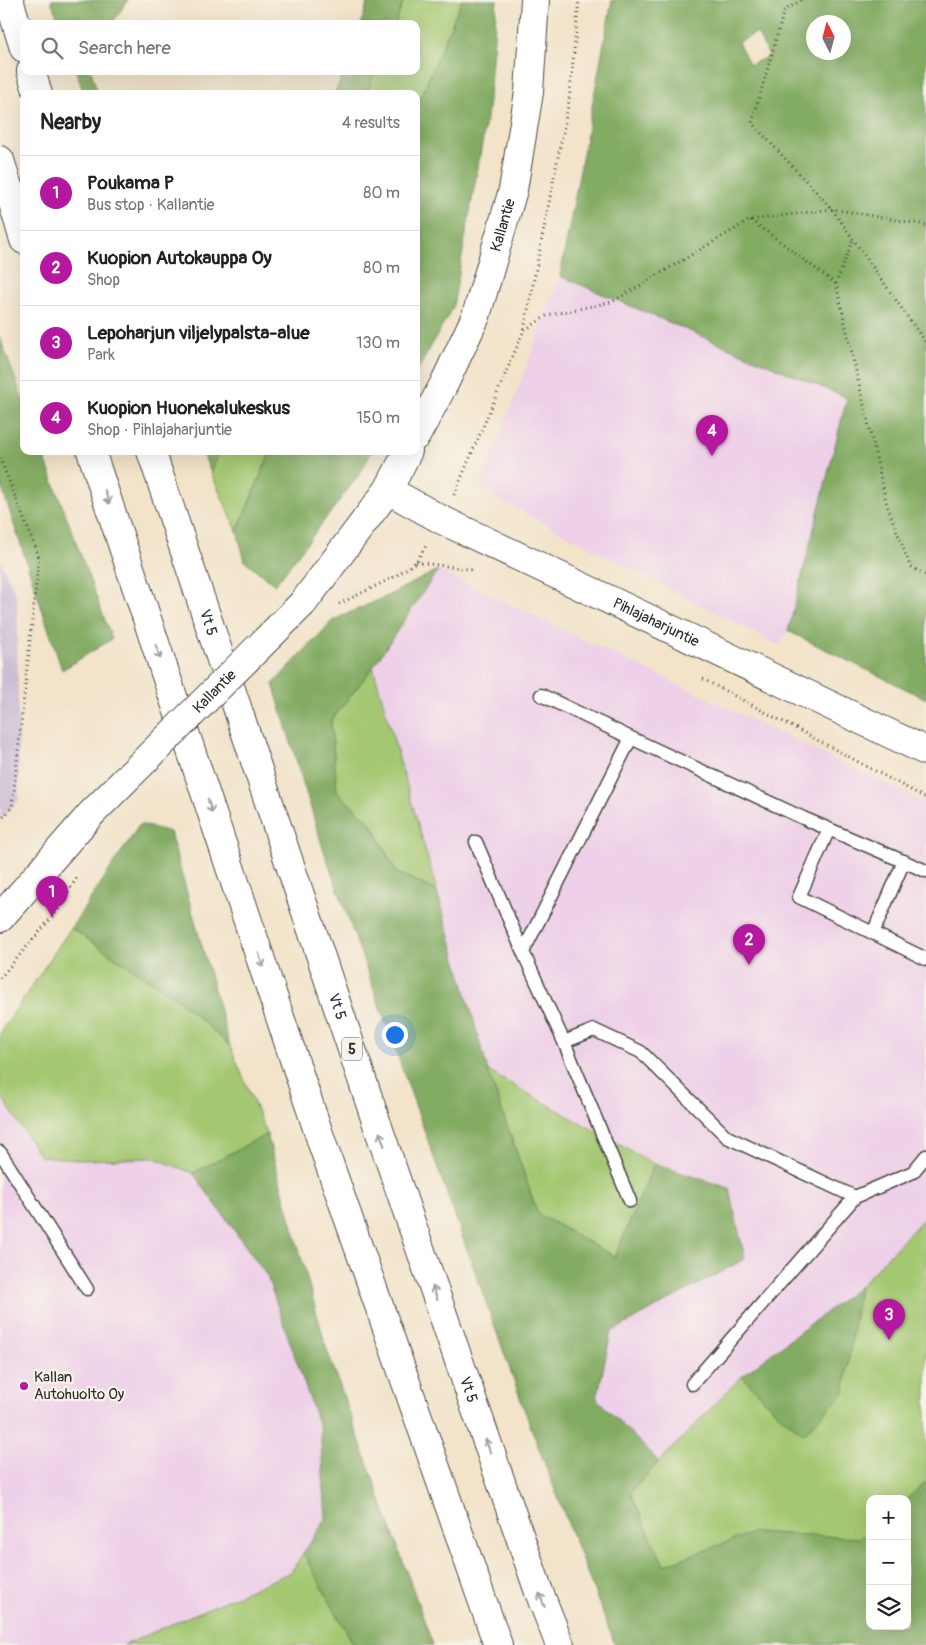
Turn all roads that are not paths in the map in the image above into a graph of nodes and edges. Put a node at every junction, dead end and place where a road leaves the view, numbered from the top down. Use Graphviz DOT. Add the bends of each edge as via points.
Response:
graph roads {
  1 [pos="9,0"];
  2 [pos="535,0"];
  3 [pos="20,35"];
  4 [pos="32,75"];
  5 [pos="37,90"];
  6 [pos="0,160"];
  7 [pos="20,227"];
  8 [pos="420,429"];
  9 [pos="92,455"];
  10 [pos="152,455"];
  11 [pos="406,455"];
  12 [pos="388,490"];
  13 [pos="541,695"];
  14 [pos="631,738"];
  15 [pos="926,751"];
  16 [pos="829,829"];
  17 [pos="476,842"];
  18 [pos="904,861"];
  19 [pos="925,869"];
  20 [pos="0,918"];
  21 [pos="873,933"];
  22 [pos="523,952"];
  23 [pos="926,959"];
  24 [pos="564,1042"];
  25 [pos="0,1152"];
  26 [pos="926,1156"];
  27 [pos="855,1197"];
  28 [pos="630,1201"];
  29 [pos="87,1290"];
  30 [pos="692,1384"];
  31 [pos="498,1645"];
  32 [pos="560,1645"];
  1 -- 3 [label="main road"];
  2 -- 8 [label="main road, Kallantie" via="529,92 513,190 476,316"];
  4 -- 5 [label="main road"];
  6 -- 7 [label="main road"];
  9 -- 31 [label="main road, one-way" via="326,1155"];
  32 -- 10 [label="main road, Vt 5 / 5, one-way" via="378,1127"];
  11 -- 12 [label="main road, Kallantie"];
  12 -- 15 [label="main road, Pihlajaharjuntie" via="442,520"];
  12 -- 20 [label="main road, Kallantie, bridge" via="302,603 91,814"];
  13 -- 14 [label="lane"];
  14 -- 16 [label="lane"];
  14 -- 22 [label="lane"];
  16 -- 18 [label="lane"];
  16 -- 21 [label="lane" via="799,897"];
  17 -- 22 [label="lane"];
  18 -- 19 [label="lane"];
  18 -- 21 [label="lane"];
  21 -- 23 [label="lane"];
  22 -- 24 [label="lane"];
  24 -- 27 [label="lane" via="594,1030 641,1052 727,1136"];
  24 -- 28 [label="lane"];
  25 -- 29 [label="lane"];
  26 -- 27 [label="lane" via="913,1172"];
  27 -- 30 [label="lane"];
}
